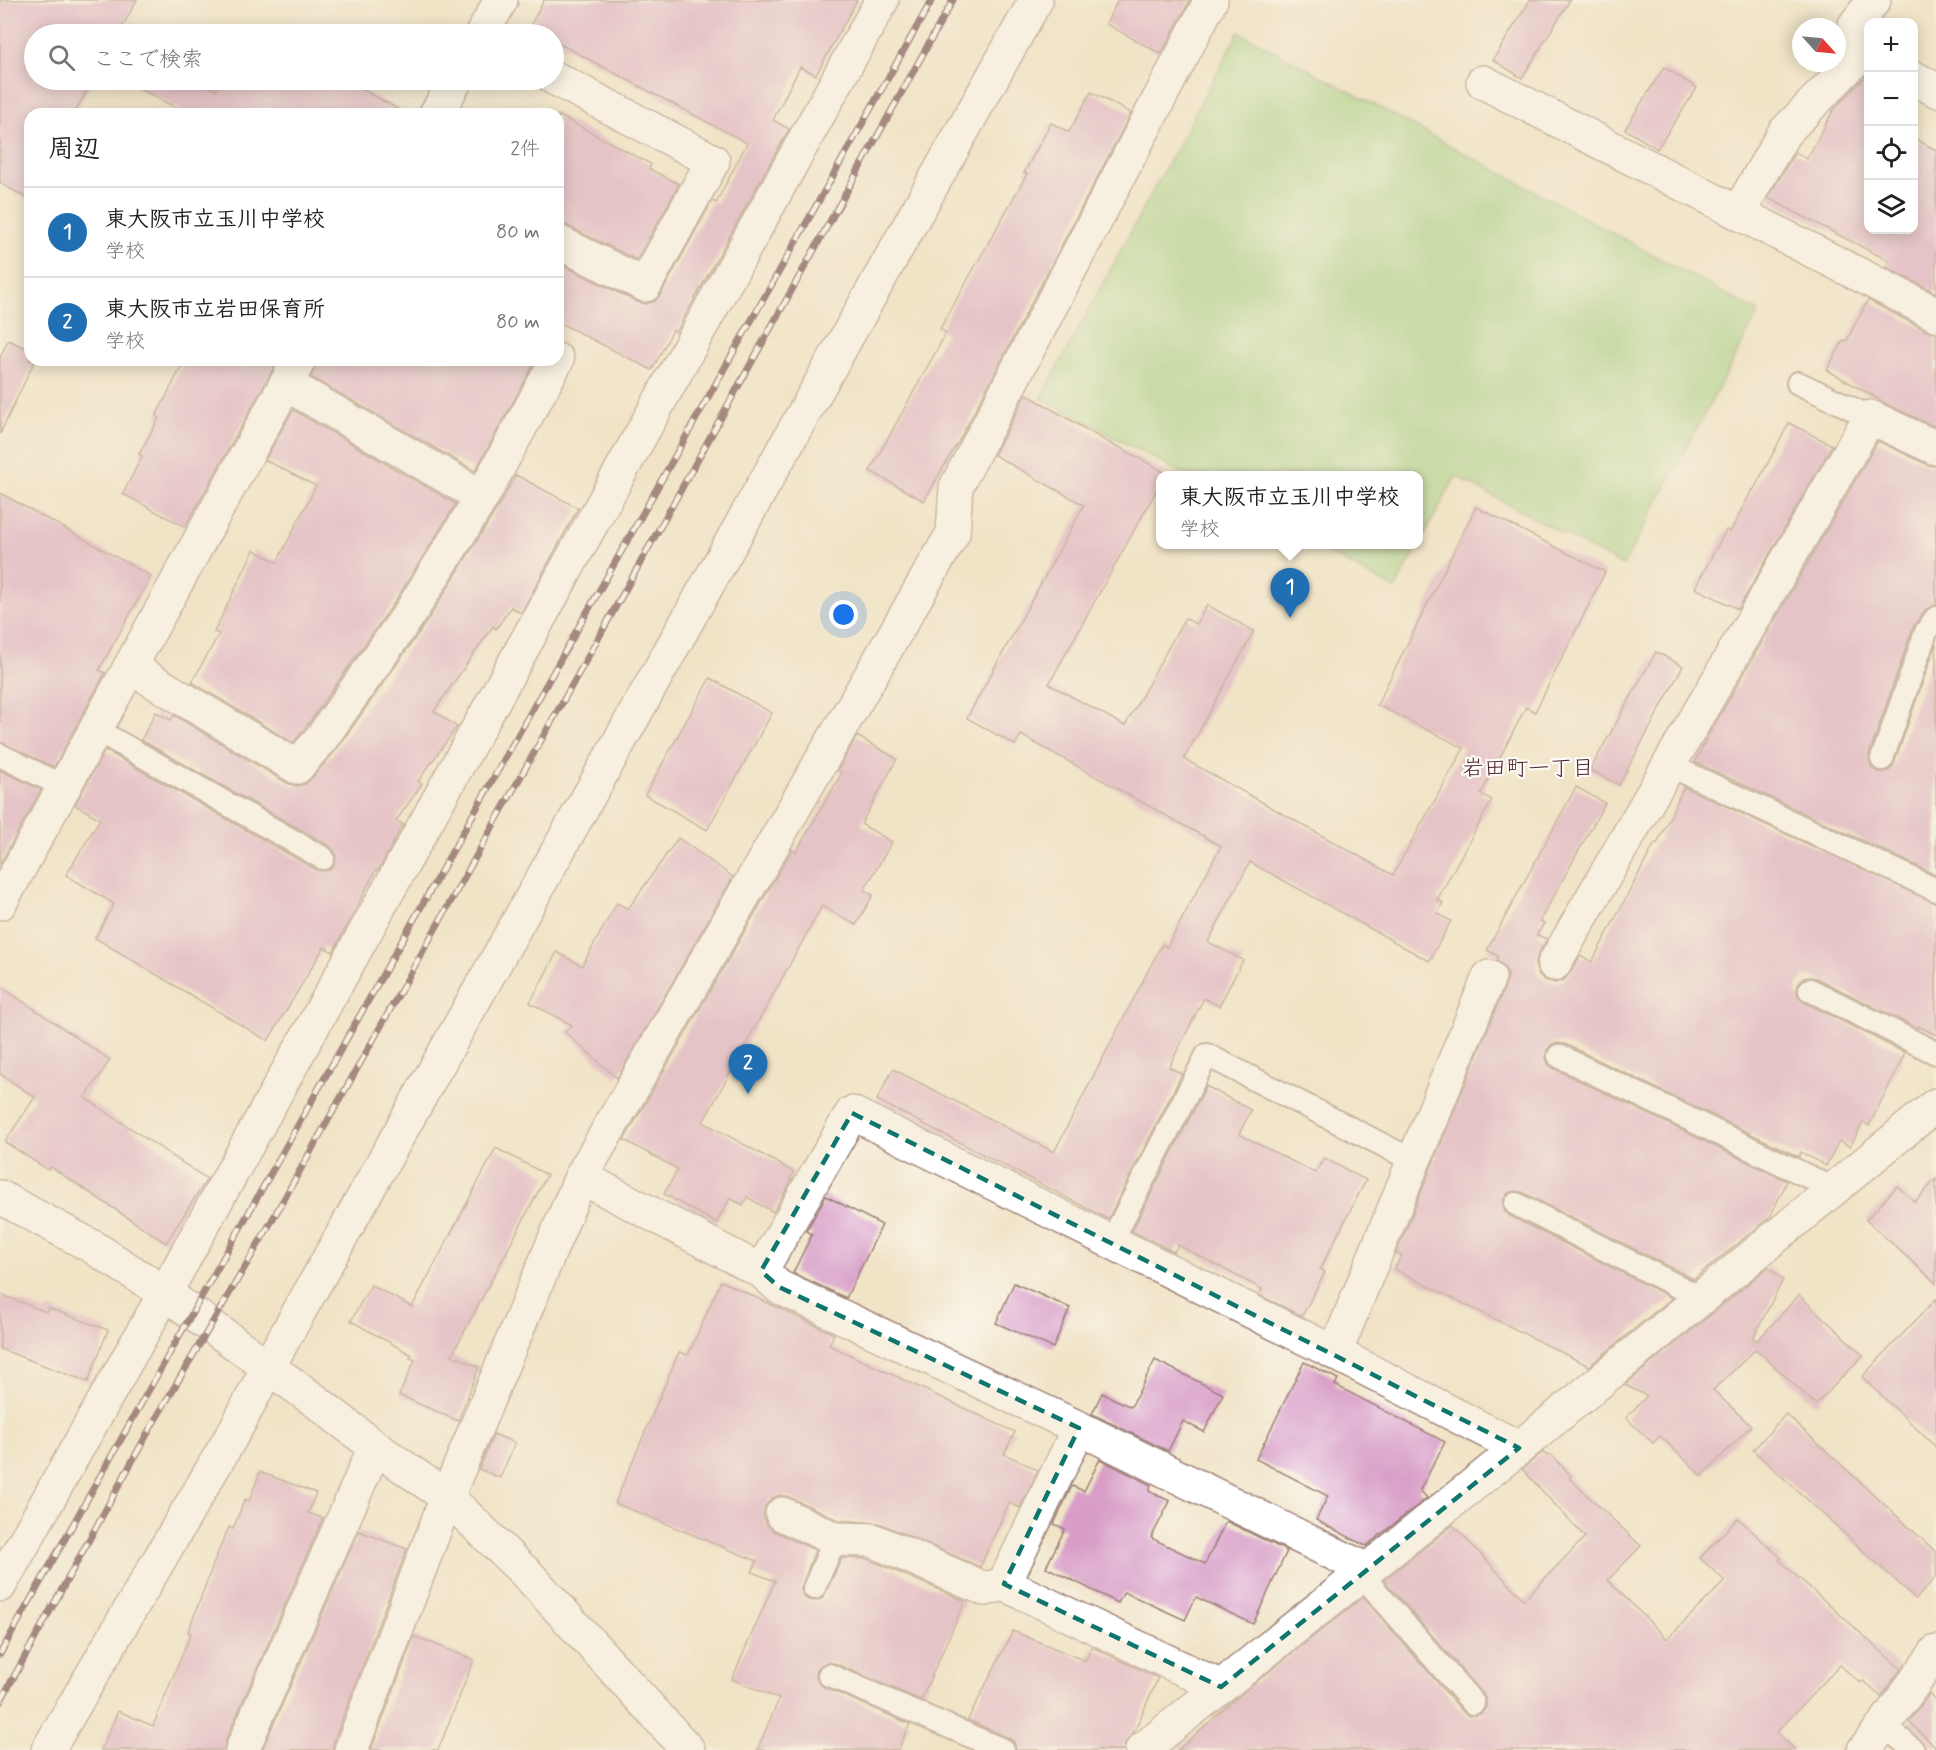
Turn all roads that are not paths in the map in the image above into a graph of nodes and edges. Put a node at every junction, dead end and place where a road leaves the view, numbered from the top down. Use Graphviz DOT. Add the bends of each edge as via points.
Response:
graph roads {
  1 [pos="501,0"];
  2 [pos="882,0"];
  3 [pos="1036,0"];
  4 [pos="1211,0"];
  5 [pos="1874,0"];
  6 [pos="488,24"];
  7 [pos="1864,48"];
  8 [pos="1864,55"];
  9 [pos="1918,80"];
  10 [pos="1484,82"];
  11 [pos="564,83"];
  12 [pos="450,90"];
  13 [pos="1936,90"];
  14 [pos="440,108"];
  15 [pos="1746,199"];
  16 [pos="564,245"];
  17 [pos="1936,314"];
  18 [pos="554,366"];
  19 [pos="293,372"];
  20 [pos="1798,383"];
  21 [pos="1870,417"];
  22 [pos="1936,448"];
  23 [pos="482,497"];
  24 [pos="1936,618"];
  25 [pos="130,667"];
  26 [pos="96,729"];
  27 [pos="0,755"];
  28 [pos="1882,759"];
  29 [pos="1669,765"];
  30 [pos="64,786"];
  31 [pos="323,858"];
  32 [pos="1936,890"];
  33 [pos="0,903"];
  34 [pos="1554,964"];
  35 [pos="1489,977"];
  36 [pos="1810,990"];
  37 [pos="1936,1053"];
  38 [pos="1559,1056"];
  39 [pos="1936,1104"];
  40 [pos="1414,1161"];
  41 [pos="581,1177"];
  42 [pos="1833,1189"];
  43 [pos="0,1197"];
  44 [pos="1516,1203"];
  45 [pos="1111,1242"];
  46 [pos="760,1271"];
  47 [pos="165,1293"];
  48 [pos="1701,1298"];
  49 [pos="1335,1353"];
  50 [pos="268,1367"];
  51 [pos="1079,1428"];
  52 [pos="375,1447"];
  53 [pos="1519,1448"];
  54 [pos="447,1497"];
  55 [pos="782,1514"];
  56 [pos="835,1539"];
  57 [pos="1364,1572"];
  58 [pos="1004,1584"];
  59 [pos="0,1585"];
  60 [pos="814,1588"];
  61 [pos="1933,1664"];
  62 [pos="829,1675"];
  63 [pos="1221,1687"];
  64 [pos="1473,1703"];
  65 [pos="1884,1725"];
  66 [pos="48,1750"];
  67 [pos="242,1750"];
  68 [pos="351,1750"];
  69 [pos="688,1750"];
  70 [pos="1004,1750"];
  71 [pos="1142,1750"];
  72 [pos="1864,1750"];
  73 [pos="1913,1750"];
  1 -- 6 [label="street"];
  2 -- 47 [label="street"];
  3 -- 50 [label="street"];
  4 -- 41 [label="street" via="956,487 953,533"];
  5 -- 7 [label="street" via="1855,25"];
  8 -- 15 [label="street" via="1784,133"];
  9 -- 13 [label="street"];
  10 -- 17 [label="street"];
  11 -- 16 [label="street" via="713,161 645,285"];
  12 -- 14 [label="street"];
  18 -- 23 [label="street"];
  19 -- 23 [label="street"];
  19 -- 25 [label="street"];
  20 -- 21 [label="lane"];
  21 -- 22 [label="street"];
  21 -- 29 [label="street"];
  23 -- 25 [label="street" via="410,613 321,740 297,767"];
  24 -- 28 [label="lane" via="1926,632"];
  25 -- 26 [label="street"];
  26 -- 30 [label="street"];
  26 -- 31 [label="lane"];
  27 -- 30 [label="lane"];
  29 -- 32 [label="lane"];
  29 -- 34 [label="street"];
  30 -- 33 [label="street"];
  35 -- 40 [label="street"];
  36 -- 37 [label="lane"];
  38 -- 42 [label="lane"];
  39 -- 42 [label="street"];
  40 -- 45 [label="lane" via="1207,1055"];
  40 -- 49 [label="street"];
  41 -- 46 [label="street"];
  41 -- 54 [label="street"];
  42 -- 48 [label="street"];
  43 -- 47 [label="street" via="93,1247"];
  44 -- 48 [label="lane"];
  45 -- 46 [label="street" via="852,1113"];
  45 -- 49 [label="street"];
  46 -- 51 [label="street" via="778,1287"];
  47 -- 50 [label="street"];
  47 -- 59 [label="street"];
  48 -- 53 [label="street"];
  49 -- 53 [label="street"];
  50 -- 52 [label="street"];
  50 -- 66 [label="street"];
  51 -- 57 [label="street"];
  51 -- 58 [label="street"];
  52 -- 54 [label="street"];
  52 -- 67 [label="street"];
  53 -- 57 [label="street"];
  54 -- 68 [label="street"];
  54 -- 69 [label="street" via="530,1577"];
  55 -- 56 [label="street"];
  56 -- 58 [label="street" via="872,1540 985,1589"];
  56 -- 60 [label="lane"];
  57 -- 63 [label="street"];
  57 -- 64 [label="lane"];
  58 -- 63 [label="street"];
  61 -- 65 [label="street"];
  62 -- 70 [label="lane"];
  63 -- 71 [label="street"];
  65 -- 72 [label="street"];
  65 -- 73 [label="lane"];
}
